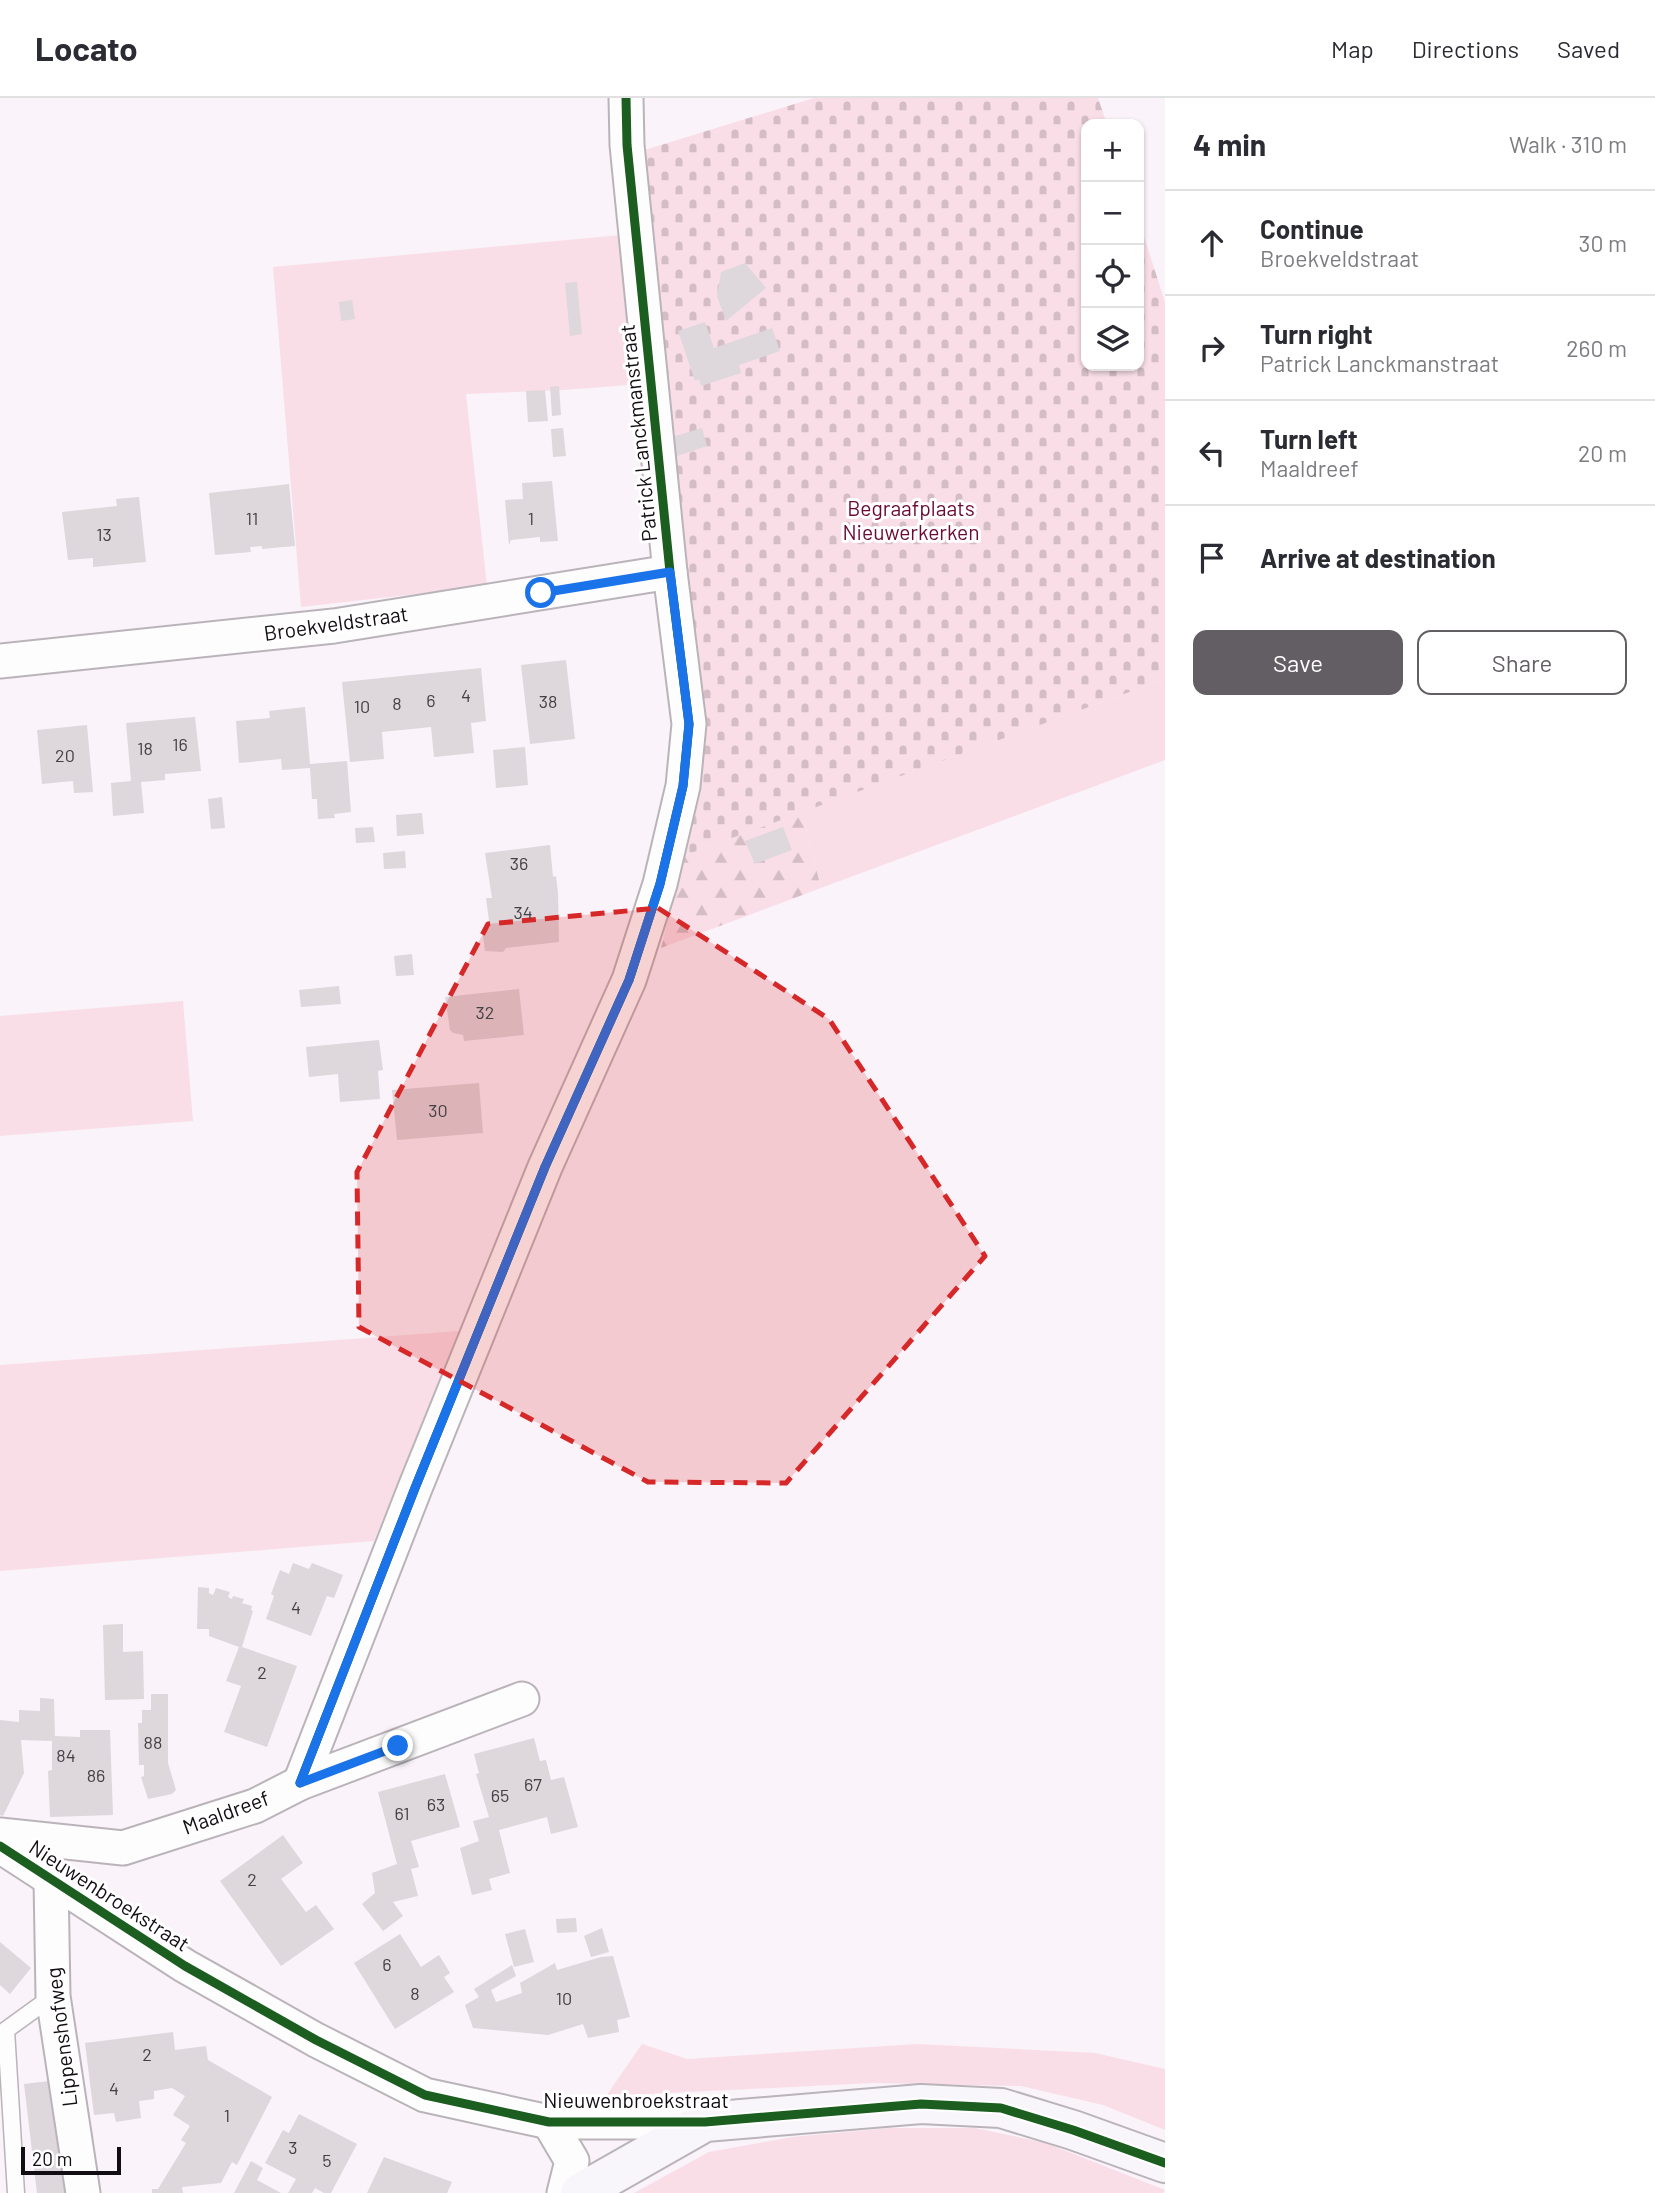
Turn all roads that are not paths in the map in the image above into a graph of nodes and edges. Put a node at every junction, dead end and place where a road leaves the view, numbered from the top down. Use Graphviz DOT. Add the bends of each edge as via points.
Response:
graph roads {
  1 [pos="626,98"];
  2 [pos="670,572"];
  3 [pos="0,661"];
  4 [pos="522,1699"];
  5 [pos="300,1783"];
  6 [pos="0,1835"];
  7 [pos="0,1846"];
  8 [pos="51,1879"];
  9 [pos="53,1996"];
  10 [pos="549,2122"];
  11 [pos="705,2122"];
  12 [pos="1165,2163"];
  13 [pos="16,2193"];
  14 [pos="83,2193"];
  15 [pos="564,2193"];
  16 [pos="580,2193"];
  1 -- 2 [label="street, Patrick Lanckmanstraat"];
  2 -- 3 [label="street, Broekveldstraat" via="334,626"];
  2 -- 5 [label="street, Patrick Lanckmanstraat" via="689,724 683,786 660,884 629,980 540,1180"];
  4 -- 5 [label="street, Maaldreef"];
  5 -- 6 [label="street, Maaldreef" via="255,1806 123,1848"];
  7 -- 8 [label="street, Nieuwenbroekstraat"];
  8 -- 9 [label="street, Lippenshofweg"];
  8 -- 10 [label="street, Nieuwenbroekstraat" via="185,1966 425,2095"];
  9 -- 13 [label="lane" via="6,2030"];
  9 -- 14 [label="street, Lippenshofweg"];
  10 -- 11 [label="street, Nieuwenbroekstraat"];
  10 -- 15 [label="street" via="572,2161"];
  11 -- 12 [label="street, Nieuwenbroekstraat" via="921,2104 1001,2108"];
  11 -- 16 [label="street"];
}
